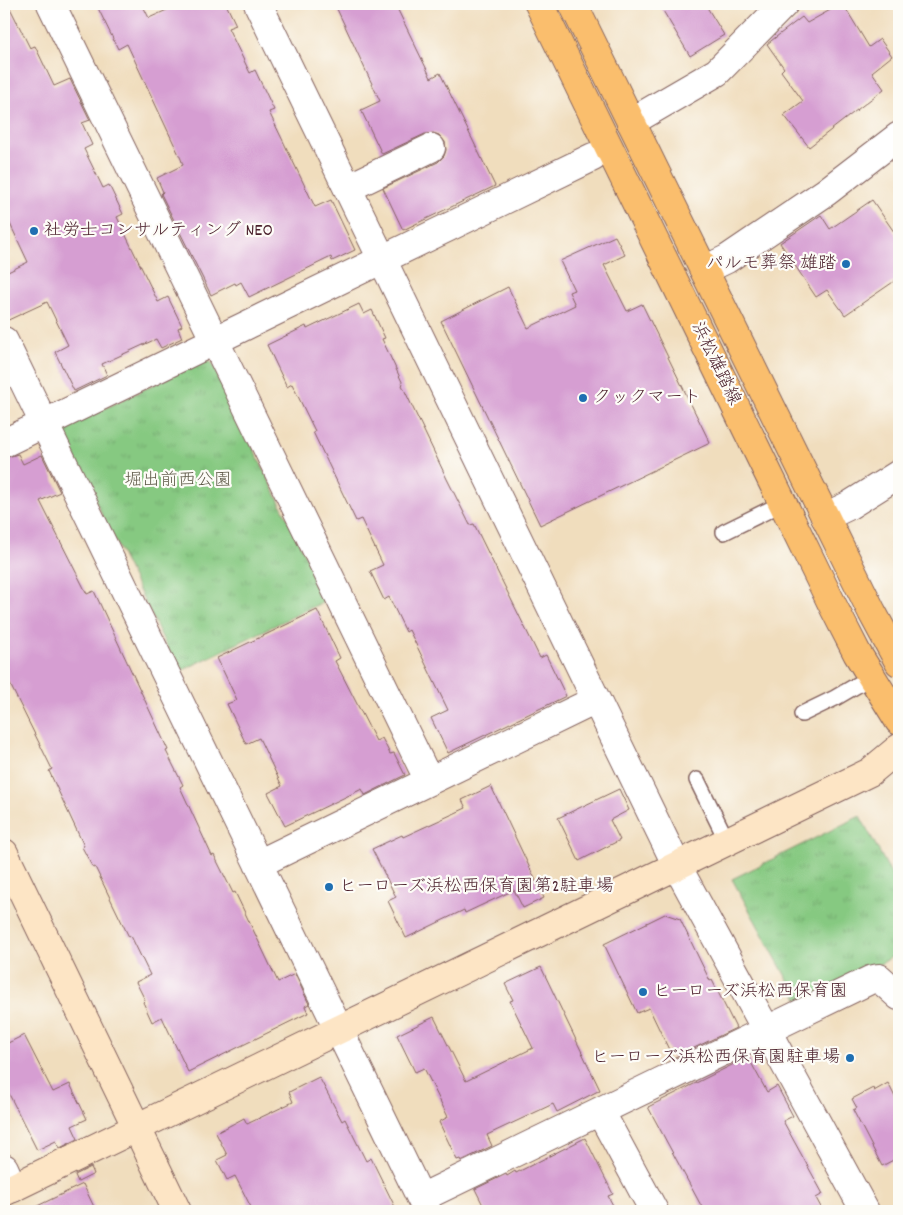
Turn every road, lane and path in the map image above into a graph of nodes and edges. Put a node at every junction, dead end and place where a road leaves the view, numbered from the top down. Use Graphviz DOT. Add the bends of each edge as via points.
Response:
graph roads {
  1 [pos="51,4"];
  2 [pos="258,4"];
  3 [pos="538,4"];
  4 [pos="574,4"];
  5 [pos="784,4"];
  6 [pos="631,122"];
  7 [pos="899,136"];
  8 [pos="431,148"];
  9 [pos="593,157"];
  10 [pos="348,188"];
  11 [pos="382,260"];
  12 [pos="704,270"];
  13 [pos="4,341"];
  14 [pos="215,341"];
  15 [pos="44,424"];
  16 [pos="4,443"];
  17 [pos="899,474"];
  18 [pos="783,503"];
  19 [pos="825,517"];
  20 [pos="724,532"];
  21 [pos="899,662"];
  22 [pos="872,677"];
  23 [pos="596,700"];
  24 [pos="802,714"];
  25 [pos="899,721"];
  26 [pos="899,748"];
  27 [pos="697,780"];
  28 [pos="429,781"];
  29 [pos="727,841"];
  30 [pos="4,853"];
  31 [pos="258,864"];
  32 [pos="677,866"];
  33 [pos="899,996"];
  34 [pos="338,1030"];
  35 [pos="767,1030"];
  36 [pos="600,1111"];
  37 [pos="137,1128"];
  38 [pos="7,1183"];
  39 [pos="424,1205"];
  40 [pos="178,1211"];
  41 [pos="654,1211"];
  42 [pos="865,1211"];
  1 -- 14 [label="street"];
  2 -- 10 [label="street"];
  3 -- 18 [label="main road, 浜松雄踏線"];
  4 -- 6 [label="main road, 浜松雄踏線"];
  5 -- 6 [label="street" via="717,72"];
  6 -- 12 [label="main road, 浜松雄踏線"];
  7 -- 12 [label="street" via="826,192 727,259"];
  8 -- 10 [label="street"];
  9 -- 11 [label="street"];
  10 -- 11 [label="street"];
  11 -- 14 [label="street"];
  11 -- 23 [label="street"];
  12 -- 19 [label="main road, 浜松雄踏線"];
  13 -- 15 [label="street"];
  14 -- 15 [label="street"];
  14 -- 28 [label="street"];
  15 -- 16 [label="street"];
  15 -- 31 [label="street"];
  17 -- 19 [label="street"];
  18 -- 20 [label="lane"];
  18 -- 22 [label="main road, 浜松雄踏線"];
  19 -- 21 [label="main road, 浜松雄踏線"];
  22 -- 24 [label="lane"];
  22 -- 25 [label="main road, 浜松雄踏線"];
  23 -- 28 [label="street"];
  23 -- 32 [label="street"];
  26 -- 29 [label="street" via="870,772"];
  27 -- 29 [label="lane"];
  28 -- 31 [label="street"];
  29 -- 32 [label="street"];
  30 -- 37 [label="street"];
  31 -- 34 [label="street"];
  32 -- 34 [label="street"];
  32 -- 35 [label="street"];
  33 -- 35 [label="street" via="879,978 870,980"];
  34 -- 37 [label="street"];
  34 -- 39 [label="street"];
  35 -- 36 [label="street"];
  35 -- 42 [label="street"];
  36 -- 39 [label="street"];
  36 -- 41 [label="street"];
  37 -- 38 [label="street"];
  37 -- 40 [label="street"];
}
